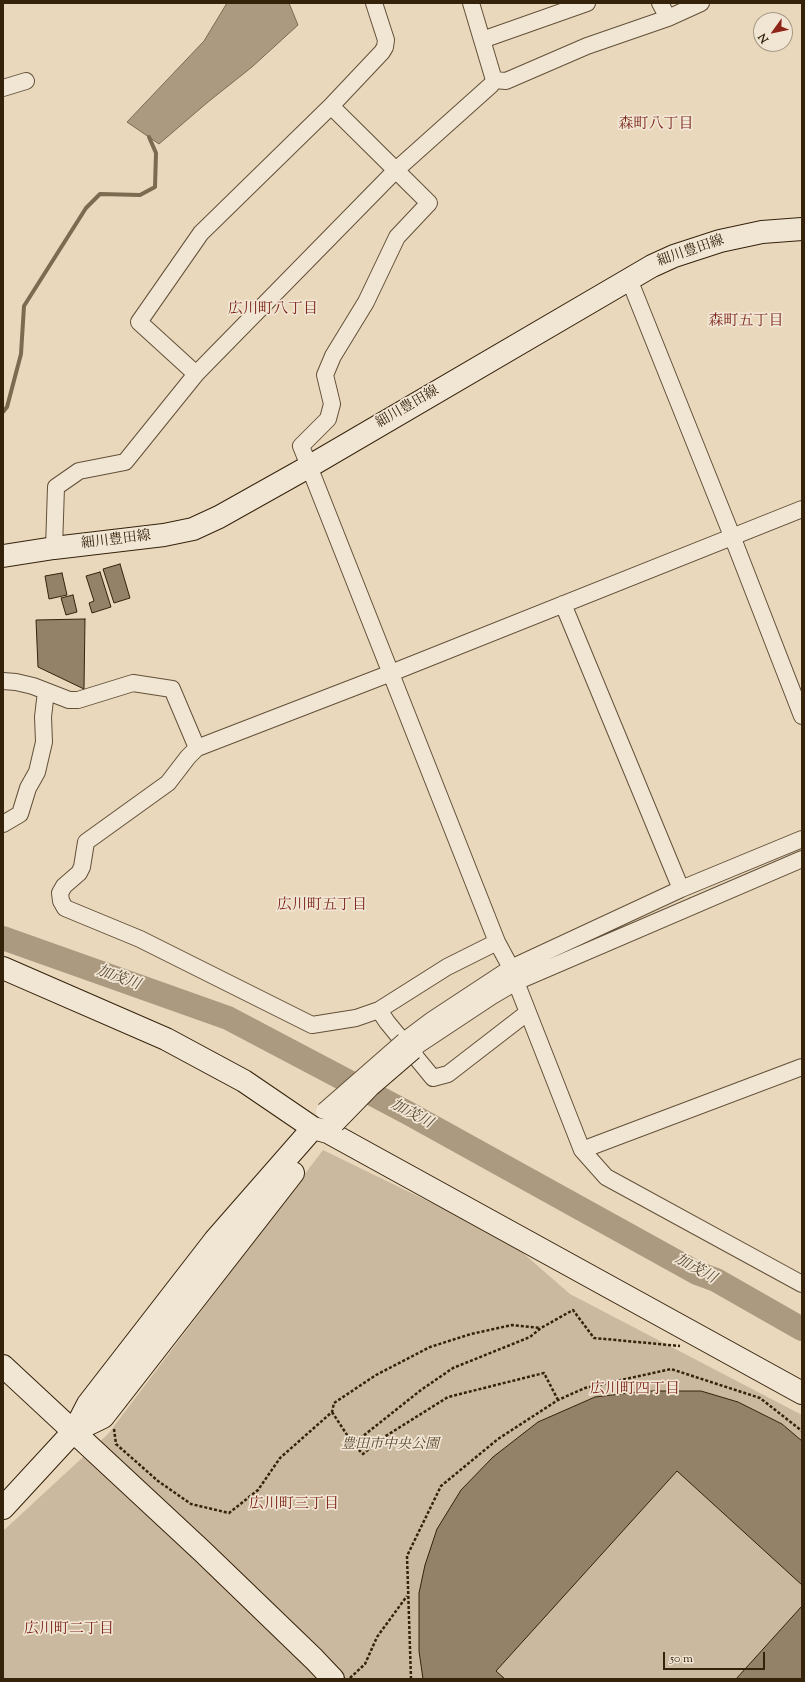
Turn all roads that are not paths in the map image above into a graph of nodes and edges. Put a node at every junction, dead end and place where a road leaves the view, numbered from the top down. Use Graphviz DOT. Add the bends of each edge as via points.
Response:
graph roads {
  1 [pos="374,3"];
  2 [pos="471,3"];
  3 [pos="587,3"];
  4 [pos="660,3"];
  5 [pos="701,3"];
  6 [pos="668,18"];
  7 [pos="482,40"];
  8 [pos="494,80"];
  9 [pos="26,81"];
  10 [pos="3,88"];
  11 [pos="331,106"];
  12 [pos="396,170"];
  13 [pos="802,230"];
  14 [pos="629,279"];
  15 [pos="196,374"];
  16 [pos="310,466"];
  17 [pos="802,509"];
  18 [pos="732,536"];
  19 [pos="54,548"];
  20 [pos="3,556"];
  21 [pos="563,604"];
  22 [pos="391,674"];
  23 [pos="3,681"];
  24 [pos="46,691"];
  25 [pos="802,716"];
  26 [pos="197,748"];
  27 [pos="3,824"];
  28 [pos="802,839"];
  29 [pos="802,859"];
  30 [pos="681,889"];
  31 [pos="497,942"];
  32 [pos="3,968"];
  33 [pos="514,975"];
  34 [pos="379,1010"];
  35 [pos="528,1013"];
  36 [pos="408,1045"];
  37 [pos="802,1067"];
  38 [pos="325,1123"];
  39 [pos="582,1150"];
  40 [pos="802,1284"];
  41 [pos="3,1366"];
  42 [pos="802,1392"];
  43 [pos="74,1431"];
  44 [pos="3,1508"];
  45 [pos="332,1679"];
  1 -- 11 [label="street" via="386,40 385,47"];
  2 -- 7 [label="street"];
  3 -- 7 [label="street"];
  4 -- 6 [label="street"];
  5 -- 6 [label="street"];
  6 -- 8 [label="street" via="587,46 506,81"];
  7 -- 8 [label="street"];
  8 -- 12 [label="street"];
  9 -- 10 [label="street"];
  11 -- 12 [label="street"];
  11 -- 15 [label="street" via="200,233 139,322"];
  12 -- 15 [label="street"];
  12 -- 16 [label="street" via="429,203 397,237 366,302 333,356 325,375 332,404 328,419 301,446"];
  13 -- 14 [label="street, 細川豊田線" via="762,232 720,241 674,256"];
  14 -- 16 [label="street, 細川豊田線"];
  14 -- 18 [label="street"];
  15 -- 19 [label="street" via="125,462 79,471 56,487"];
  16 -- 19 [label="street, 細川豊田線" via="193,529 164,535"];
  16 -- 22 [label="street"];
  17 -- 18 [label="street"];
  18 -- 21 [label="street"];
  18 -- 25 [label="street"];
  19 -- 20 [label="street, 細川豊田線"];
  21 -- 22 [label="street"];
  21 -- 30 [label="street"];
  22 -- 26 [label="street"];
  22 -- 31 [label="street"];
  23 -- 24 [label="street"];
  24 -- 26 [label="street" via="69,700 78,700 133,683 172,689"];
  24 -- 27 [label="street" via="44,742 37,772 28,788 20,814"];
  26 -- 34 [label="street" via="168,783 86,842 79,873 60,893 65,908 140,939 312,1024 356,1018"];
  28 -- 30 [label="street"];
  29 -- 33 [label="street"];
  30 -- 33 [label="street"];
  31 -- 33 [label="street"];
  31 -- 34 [label="street" via="447,967"];
  32 -- 38 [label="street" via="166,1039"];
  33 -- 35 [label="street"];
  33 -- 36 [label="street" via="492,996"];
  34 -- 35 [label="street" via="433,1078 448,1074"];
  35 -- 39 [label="street"];
  36 -- 38 [label="street, bridge" via="369,1086"];
  37 -- 39 [label="street"];
  38 -- 42 [label="street"];
  38 -- 43 [label="street" via="215,1240 88,1404"];
  38 -- 43 [label="street" via="216,1274 103,1417"];
  39 -- 40 [label="street" via="606,1177"];
  41 -- 43 [label="street"];
  43 -- 44 [label="street"];
  43 -- 45 [label="street" via="314,1658"];
}
